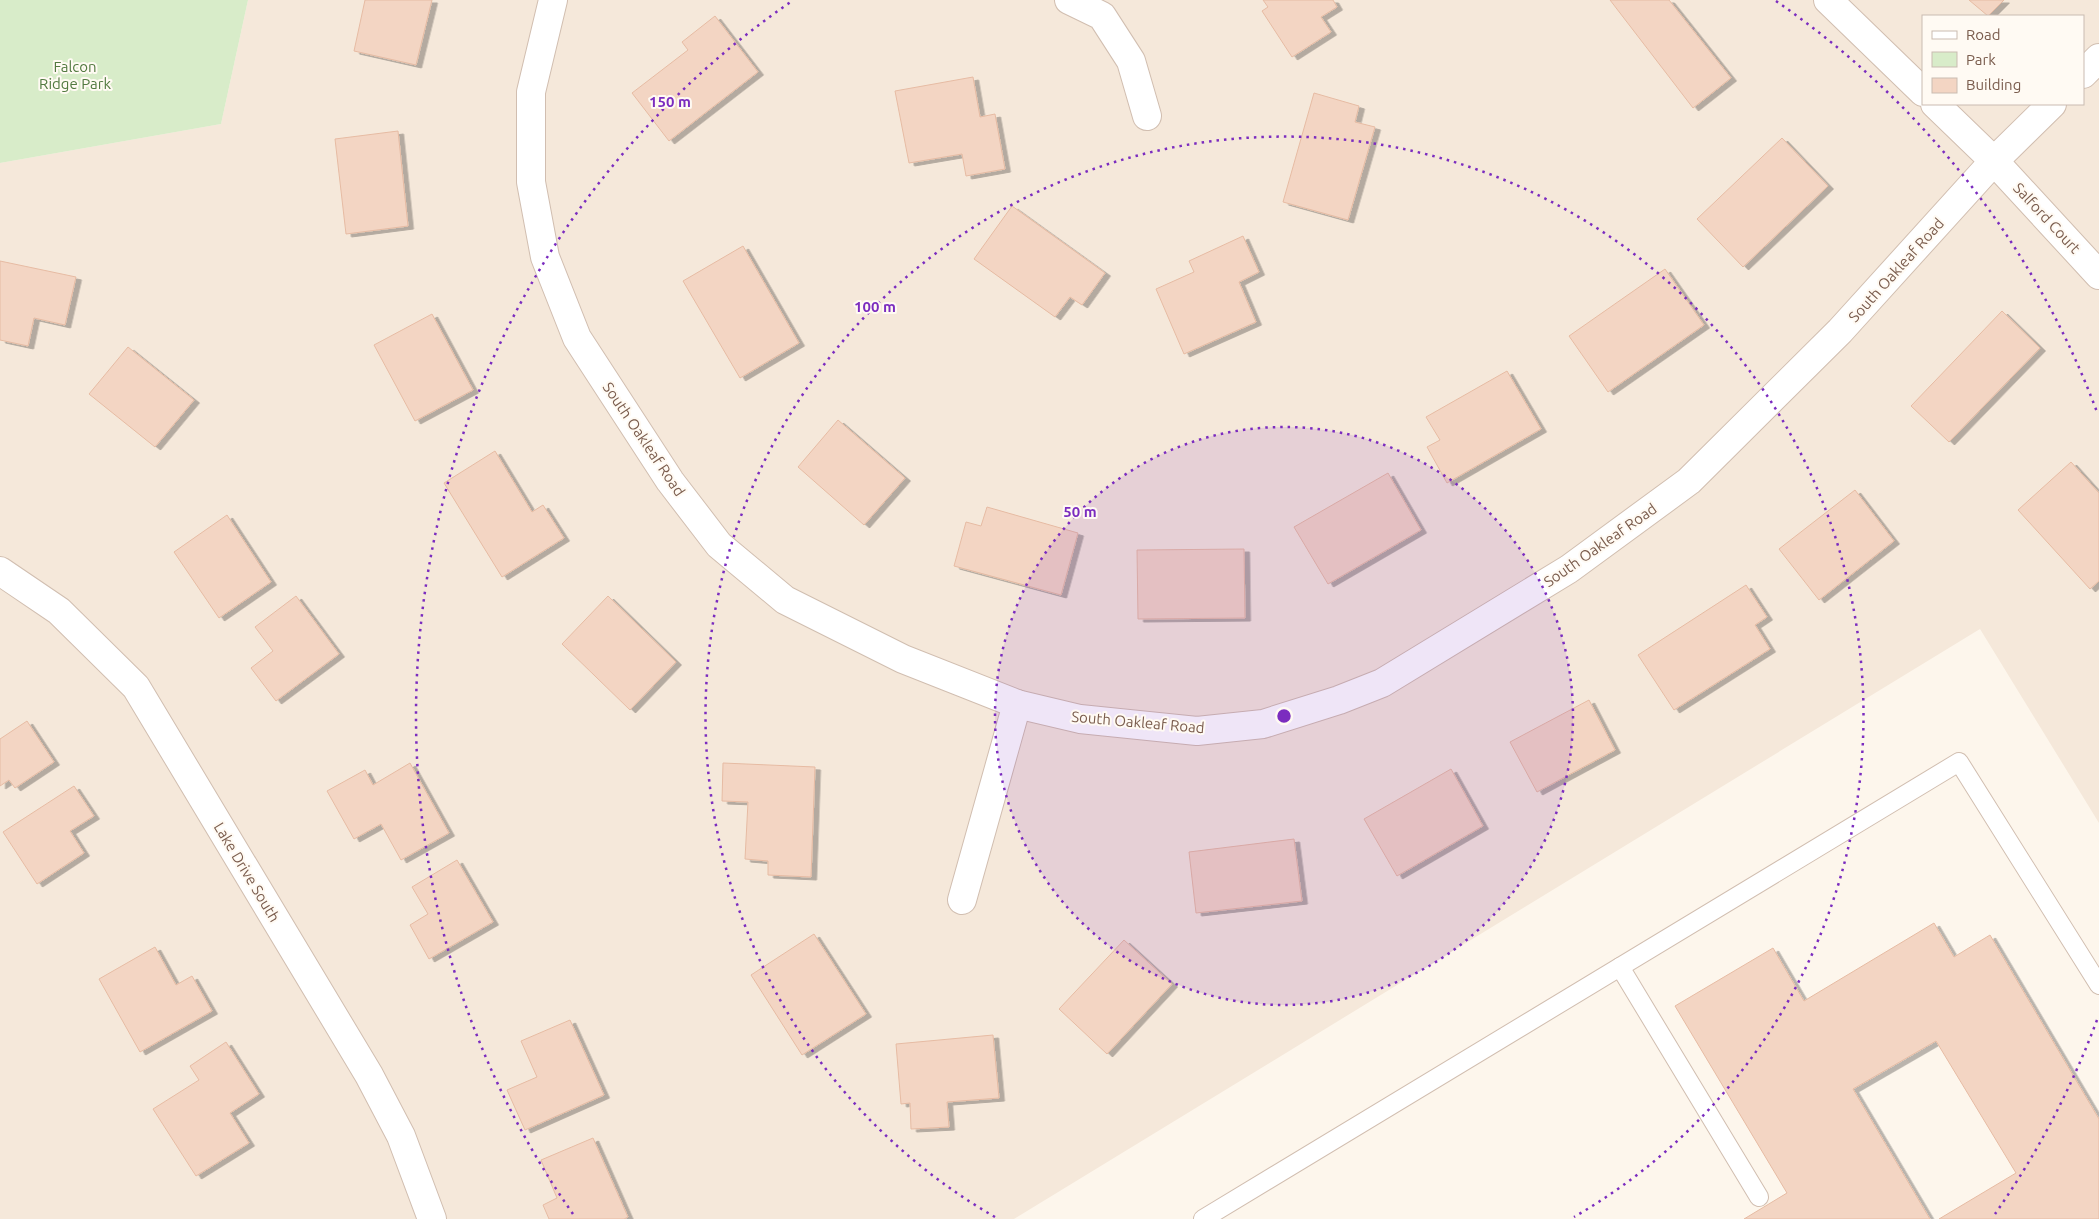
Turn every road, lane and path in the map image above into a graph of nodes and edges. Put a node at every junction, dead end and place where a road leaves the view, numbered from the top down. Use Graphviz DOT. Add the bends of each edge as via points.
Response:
graph roads {
  1 [pos="553,0"];
  2 [pos="1068,0"];
  3 [pos="1828,0"];
  4 [pos="2099,58"];
  5 [pos="2084,73"];
  6 [pos="1922,91"];
  7 [pos="1936,105"];
  8 [pos="2051,105"];
  9 [pos="1147,116"];
  10 [pos="1994,162"];
  11 [pos="2099,275"];
  12 [pos="0,571"];
  13 [pos="1017,704"];
  14 [pos="962,900"];
  15 [pos="1620,967"];
  16 [pos="2099,985"];
  17 [pos="1759,1197"];
  18 [pos="432,1219"];
  19 [pos="1203,1219"];
  1 -- 13 [label="street, South Oakleaf Road" via="531,92 531,182 545,257 577,338 660,466 719,545 785,600 903,659"];
  2 -- 9 [label="street" via="1102,16 1131,62"];
  3 -- 6 [label="street"];
  4 -- 5 [label="street"];
  7 -- 10 [label="street, Salford Court"];
  8 -- 10 [label="street, South Oakleaf Road"];
  10 -- 11 [label="street, Salford Court"];
  10 -- 13 [label="street, South Oakleaf Road" via="1840,331 1689,481 1569,569 1382,683 1264,724 1197,731 1080,719"];
  12 -- 18 [label="street, Lake Drive South" via="59,611 136,687 369,1075 401,1136"];
  13 -- 14 [label="street"];
  15 -- 16 [label="lane" via="1959,762"];
  15 -- 17 [label="lane"];
  15 -- 19 [label="lane"];
}
